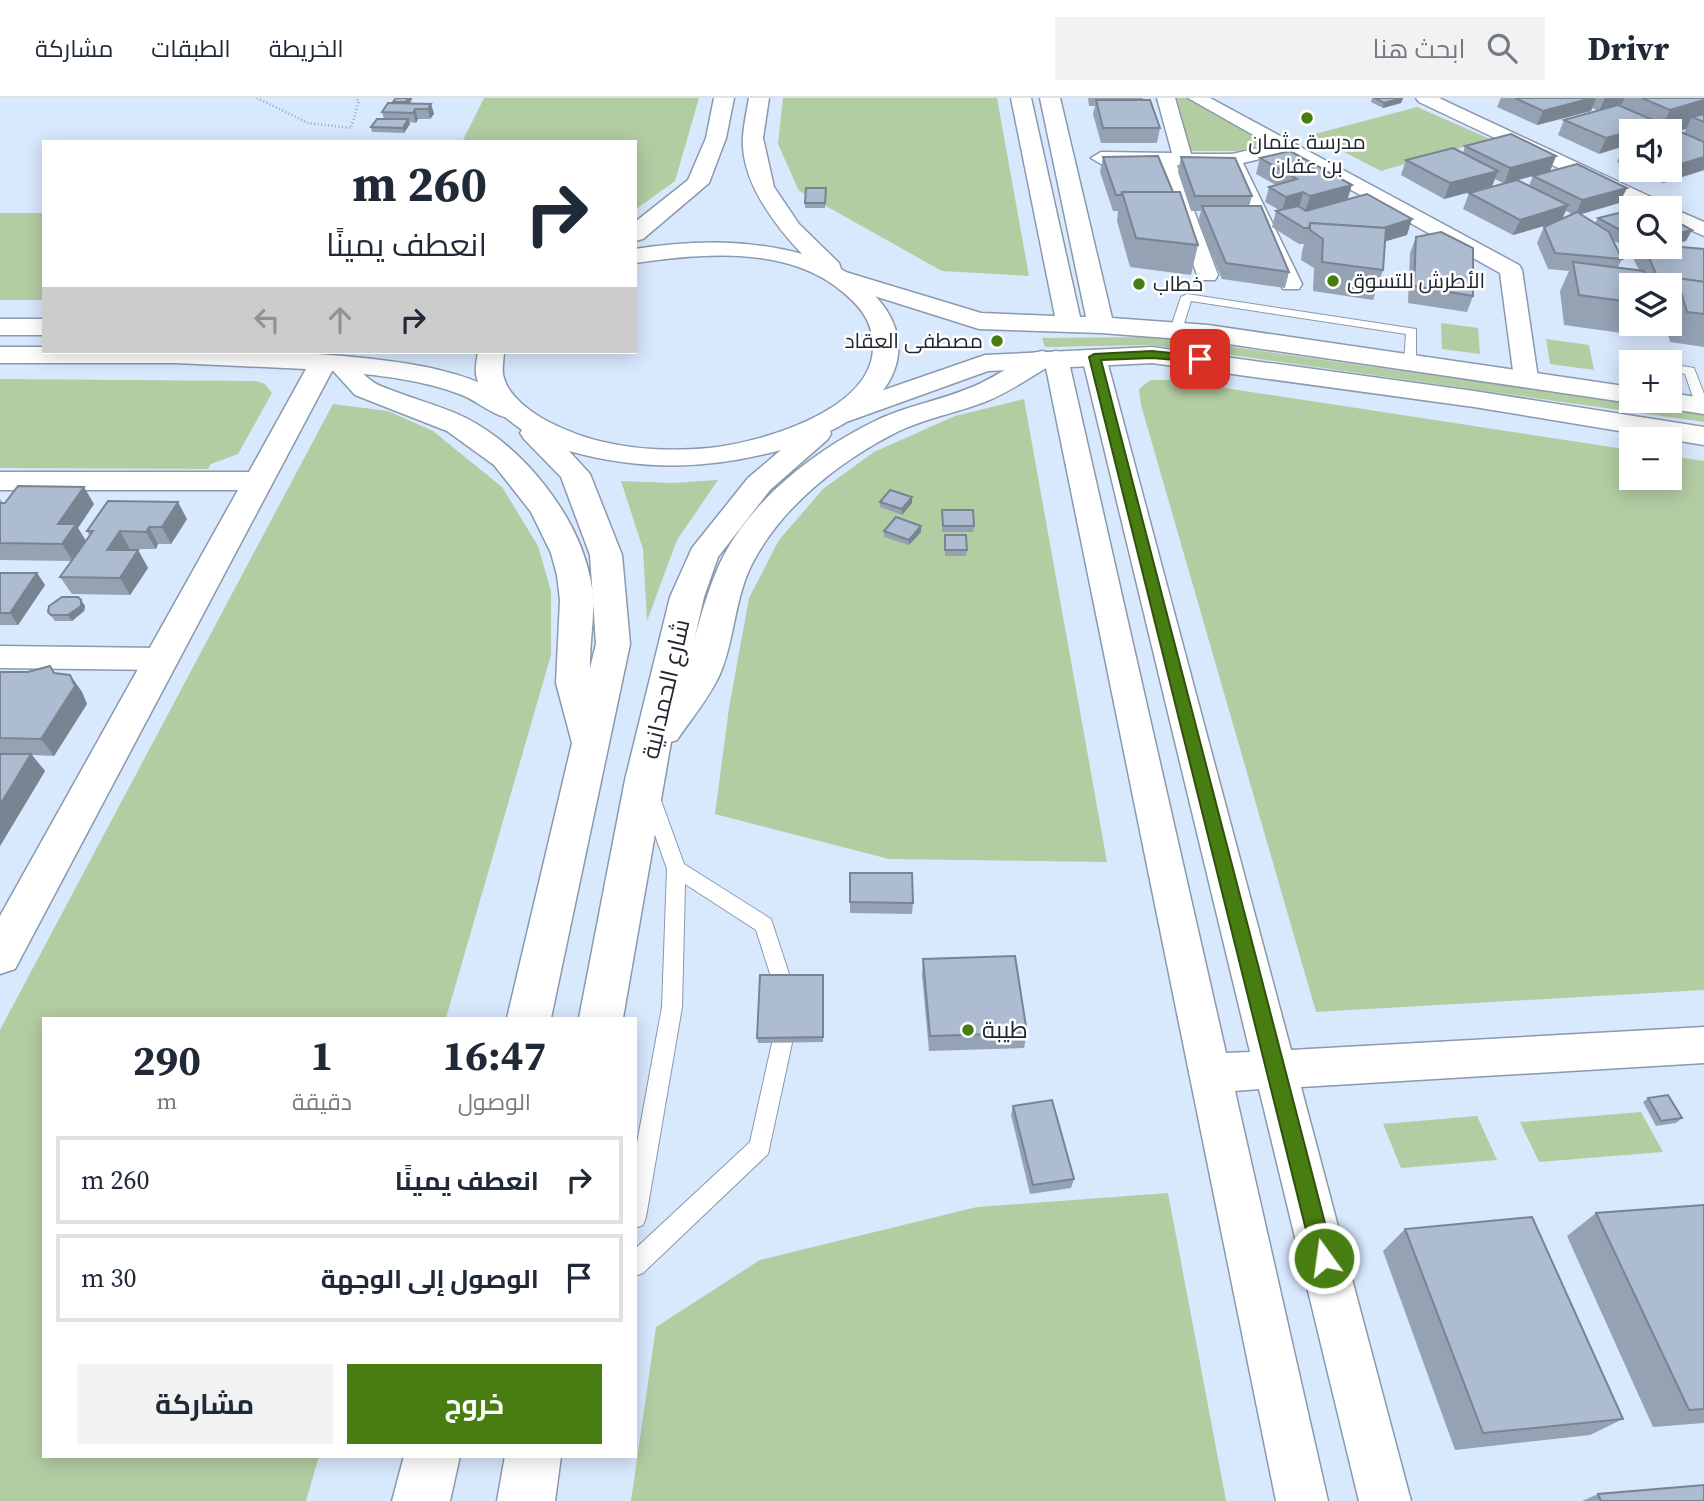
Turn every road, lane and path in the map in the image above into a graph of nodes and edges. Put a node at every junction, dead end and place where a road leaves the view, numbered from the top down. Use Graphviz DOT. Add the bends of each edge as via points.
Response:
graph roads {
  1 [pos="257,98"];
  2 [pos="356,98"];
  3 [pos="724,98"];
  4 [pos="759,98"];
  5 [pos="1021,98"];
  6 [pos="1050,98"];
  7 [pos="1166,98"];
  8 [pos="1197,98"];
  9 [pos="1425,98"];
  10 [pos="1288,147"];
  11 [pos="1101,158"];
  12 [pos="1174,159"];
  13 [pos="1232,160"];
  14 [pos="1633,196"];
  15 [pos="1682,219"];
  16 [pos="1704,230"];
  17 [pos="637,232"];
  18 [pos="637,256"];
  19 [pos="1207,275"];
  20 [pos="839,277"];
  21 [pos="1291,284"];
  22 [pos="979,321"];
  23 [pos="0,327"];
  24 [pos="42,327"];
  25 [pos="1098,341"];
  26 [pos="1055,347"];
  27 [pos="491,354"];
  28 [pos="0,355"];
  29 [pos="331,362"];
  30 [pos="985,363"];
  31 [pos="1682,370"];
  32 [pos="1475,371"];
  33 [pos="1526,378"];
  34 [pos="1619,393"];
  35 [pos="1474,399"];
  36 [pos="1682,403"];
  37 [pos="1703,406"];
  38 [pos="512,411"];
  39 [pos="839,415"];
  40 [pos="1704,436"];
  41 [pos="0,481"];
  42 [pos="260,481"];
  43 [pos="0,657"];
  44 [pos="162,659"];
  45 [pos="590,748"];
  46 [pos="648,763"];
  47 [pos="676,869"];
  48 [pos="0,957"];
  49 [pos="782,984"];
  50 [pos="529,1017"];
  51 [pos="601,1017"];
  52 [pos="782,1043"];
  53 [pos="1704,1045"];
  54 [pos="1276,1069"];
  55 [pos="1211,1073"];
  56 [pos="637,1206"];
  57 [pos="637,1263"];
  58 [pos="432,1458"];
  59 [pos="533,1458"];
  60 [pos="421,1501"];
  61 [pos="526,1501"];
  62 [pos="1302,1501"];
  63 [pos="1385,1501"];
  1 -- 2 [label="path" via="308,122 351,128"];
  3 -- 17 [label="main road" via="716,138 698,183"];
  4 -- 20 [label="main road" via="753,138 763,187 792,229"];
  5 -- 26 [label="main road"];
  6 -- 25 [label="main road"];
  7 -- 12 [label="street"];
  8 -- 10 [label="street"];
  9 -- 14 [label="street"];
  10 -- 13 [label="street"];
  10 -- 33 [label="street" via="1511,271"];
  11 -- 12 [label="street"];
  12 -- 13 [label="street"];
  12 -- 19 [label="street"];
  13 -- 21 [label="street"];
  15 -- 16 [label="street"];
  18 -- 20 [label="main road" via="733,249 790,258"];
  20 -- 22 [label="main road"];
  20 -- 39 [label="main road" via="869,299 886,326 887,356 872,387"];
  22 -- 26 [label="main road"];
  22 -- 30 [label="main road" via="960,329 952,343 962,355"];
  23 -- 24 [label="main road"];
  25 -- 26 [label="main road"];
  25 -- 26 [label="main road"];
  25 -- 32 [label="main road" via="1176,330"];
  25 -- 35 [label="main road" via="1152,355"];
  25 -- 54 [label="street"];
  26 -- 30 [label="main road"];
  26 -- 46 [label="main road" via="978,394 887,426 830,460 788,494 736,563 720,604 704,673"];
  26 -- 55 [label="street"];
  27 -- 38 [label="main road" via="490,377"];
  28 -- 29 [label="main road"];
  29 -- 38 [label="main road" via="390,369 467,387"];
  29 -- 42 [label="main road"];
  29 -- 45 [label="main road" via="363,389 467,431 503,458 530,489 555,527 573,575 578,617 573,675"];
  30 -- 39 [label="main road"];
  31 -- 37 [label="lane" via="1690,371"];
  32 -- 33 [label="main road"];
  32 -- 35 [label="main road"];
  33 -- 34 [label="main road"];
  35 -- 40 [label="main road"];
  36 -- 37 [label="main road"];
  38 -- 39 [label="main road" via="550,435 603,452 666,458 730,453 790,438"];
  38 -- 45 [label="main road" via="575,474 606,555 613,644"];
  39 -- 46 [label="main road, شارع الحمدانية" via="760,484 703,555 687,597"];
  41 -- 42 [label="main road"];
  42 -- 44 [label="main road"];
  43 -- 44 [label="street"];
  44 -- 48 [label="main road"];
  45 -- 50 [label="main road"];
  46 -- 47 [label="lane"];
  46 -- 51 [label="main road, شارع الحمدانية"];
  47 -- 49 [label="lane" via="764,925"];
  47 -- 56 [label="lane" via="672,1007"];
  52 -- 57 [label="lane" via="760,1147"];
  53 -- 54 [label="street"];
  54 -- 55 [label="street"];
  54 -- 63 [label="street"];
  55 -- 62 [label="street"];
  58 -- 60 [label="main road"];
  59 -- 61 [label="main road"];
}
